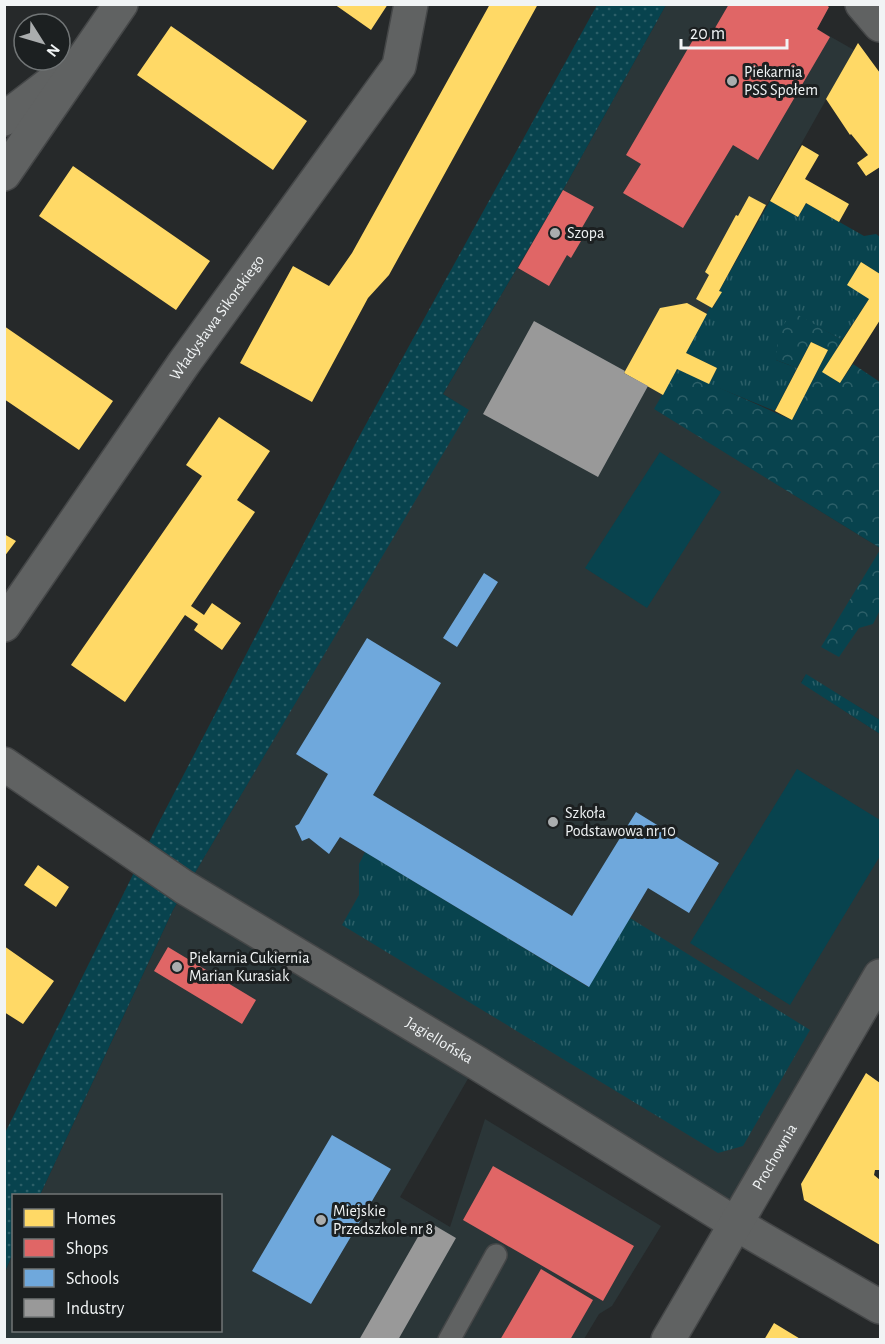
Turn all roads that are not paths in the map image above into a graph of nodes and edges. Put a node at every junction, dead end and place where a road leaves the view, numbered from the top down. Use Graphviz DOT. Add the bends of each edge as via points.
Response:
graph roads {
  1 [pos="121,4"];
  2 [pos="411,4"];
  3 [pos="862,4"];
  4 [pos="880,25"];
  5 [pos="87,54"];
  6 [pos="4,119"];
  7 [pos="4,174"];
  8 [pos="4,626"];
  9 [pos="4,764"];
  10 [pos="880,976"];
  11 [pos="736,1224"];
  12 [pos="496,1255"];
  13 [pos="880,1307"];
  14 [pos="449,1340"];
  15 [pos="668,1340"];
  1 -- 5 [label="street"];
  2 -- 8 [label="street, Władysława Sikorskiego" via="399,66 184,363"];
  3 -- 4 [label="street"];
  5 -- 6 [label="street"];
  5 -- 7 [label="street"];
  9 -- 11 [label="street, Jagiellońska" via="184,887"];
  10 -- 11 [label="street, Prochownia"];
  11 -- 13 [label="street, Jagiellońska"];
  11 -- 15 [label="street, Prochownia"];
  12 -- 14 [label="lane"];
}
